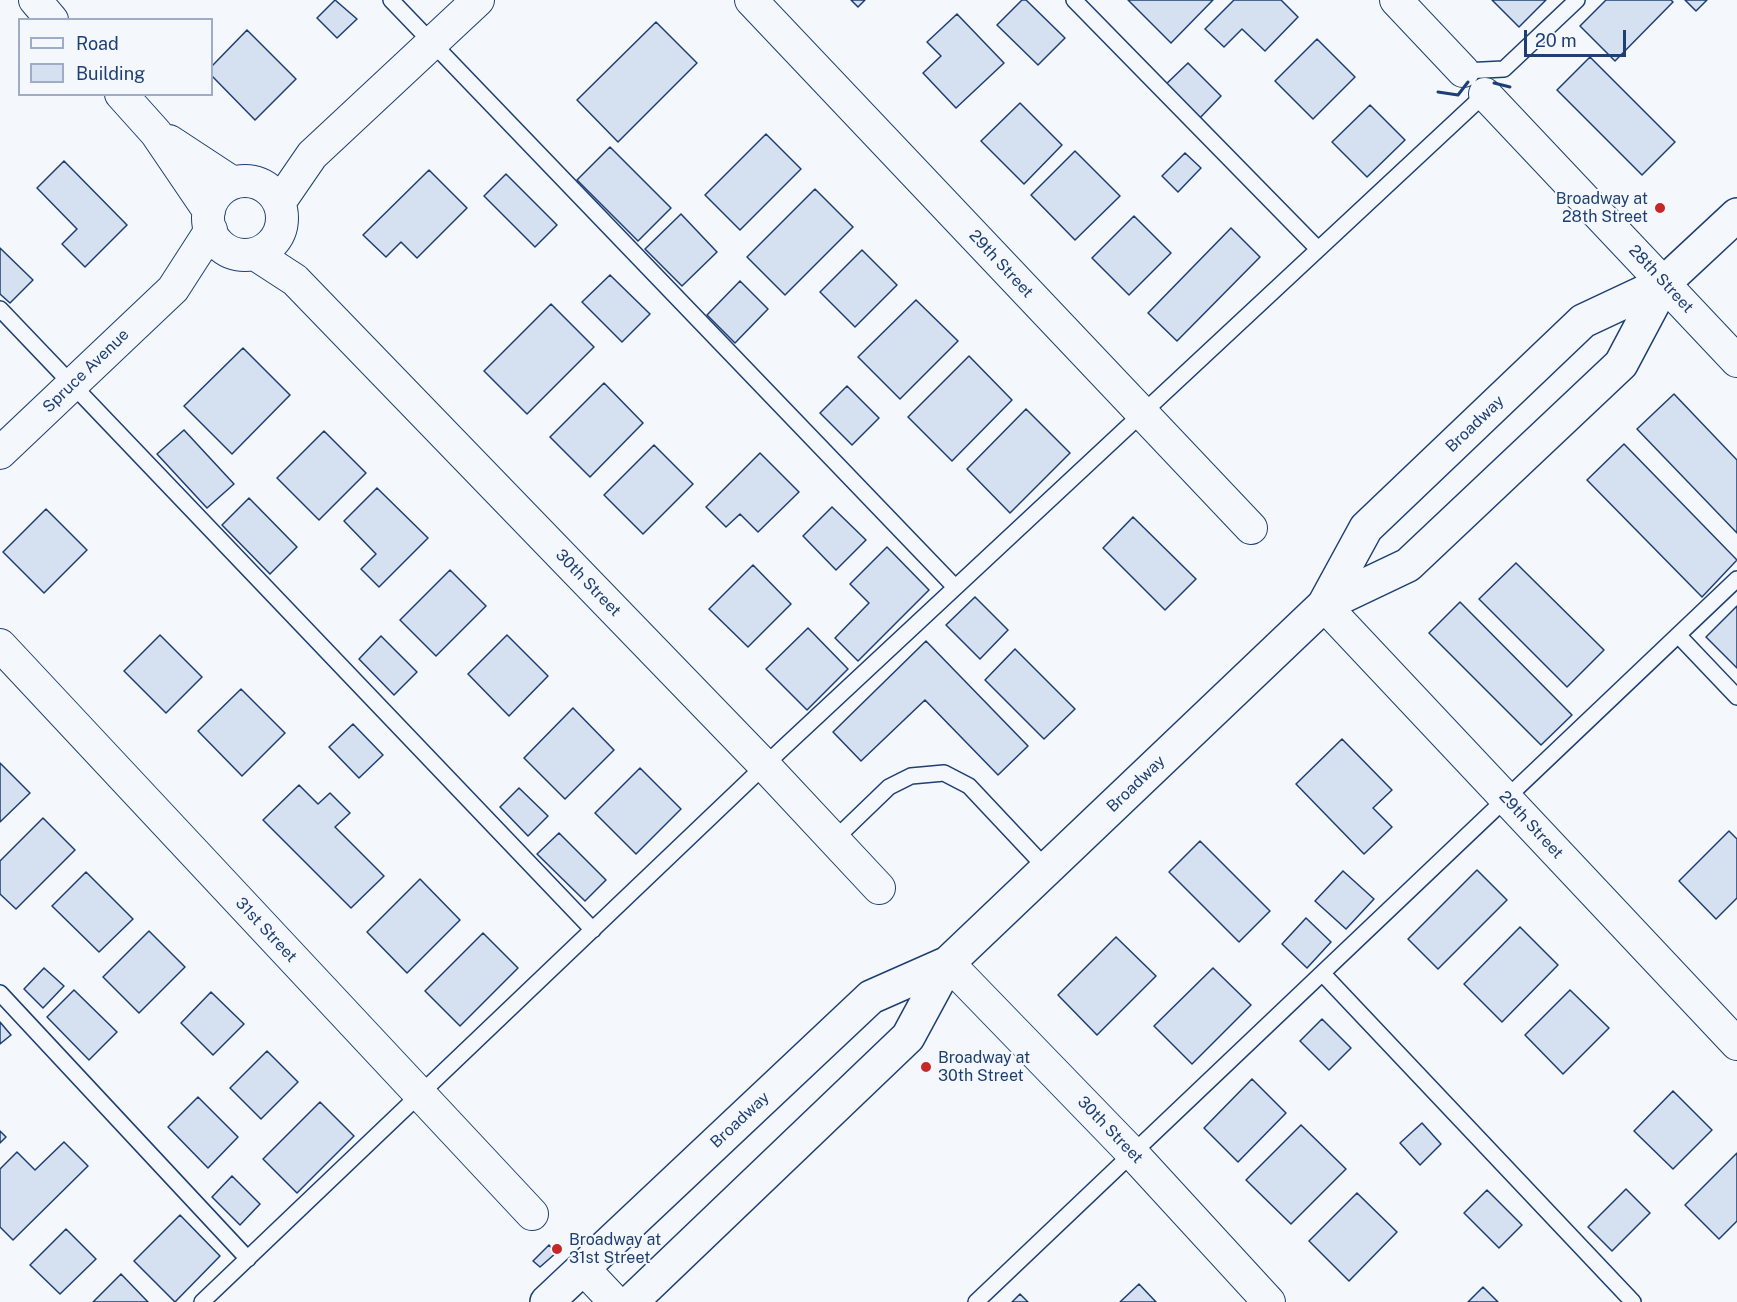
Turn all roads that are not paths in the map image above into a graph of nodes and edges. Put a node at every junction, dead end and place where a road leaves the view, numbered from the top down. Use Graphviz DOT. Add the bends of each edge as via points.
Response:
graph roads {
  1 [pos="35,0"];
  2 [pos="391,0"];
  3 [pos="478,0"];
  4 [pos="751,0"];
  5 [pos="1074,0"];
  6 [pos="1396,0"];
  7 [pos="1577,0"];
  8 [pos="50,18"];
  9 [pos="432,44"];
  10 [pos="1463,71"];
  11 [pos="1485,94"];
  12 [pos="123,96"];
  13 [pos="156,133"];
  14 [pos="263,200"];
  15 [pos="1737,215"];
  16 [pos="210,221"];
  17 [pos="1317,248"];
  18 [pos="246,254"];
  19 [pos="295,280"];
  20 [pos="1664,283"];
  21 [pos="172,289"];
  22 [pos="0,309"];
  23 [pos="1737,361"];
  24 [pos="72,385"];
  25 [pos="1141,412"];
  26 [pos="0,453"];
  27 [pos="1251,528"];
  28 [pos="1737,579"];
  29 [pos="955,587"];
  30 [pos="1324,606"];
  31 [pos="1678,636"];
  32 [pos="0,645"];
  33 [pos="1737,697"];
  34 [pos="765,766"];
  35 [pos="1506,799"];
  36 [pos="834,840"];
  37 [pos="1047,869"];
  38 [pos="879,888"];
  39 [pos="593,930"];
  40 [pos="948,963"];
  41 [pos="1323,974"];
  42 [pos="0,993"];
  43 [pos="1737,1044"];
  44 [pos="420,1095"];
  45 [pos="1134,1155"];
  46 [pos="532,1214"];
  47 [pos="248,1258"];
  48 [pos="583,1268"];
  49 [pos="202,1302"];
  50 [pos="547,1302"];
  51 [pos="615,1302"];
  52 [pos="631,1302"];
  53 [pos="976,1302"];
  54 [pos="1269,1302"];
  55 [pos="1633,1302"];
  1 -- 8 [label="street"];
  2 -- 9 [label="lane"];
  3 -- 9 [label="street"];
  4 -- 25 [label="street, 29th Street"];
  5 -- 17 [label="lane"];
  6 -- 10 [label="street"];
  7 -- 10 [label="lane" via="1504,69"];
  9 -- 14 [label="street"];
  9 -- 29 [label="lane"];
  11 -- 17 [label="lane"];
  11 -- 20 [label="street, 28th Street"];
  12 -- 13 [label="street"];
  13 -- 14 [label="street"];
  13 -- 16 [label="street"];
  14 -- 16 [label="street, Spruce Avenue" via="216,194"];
  14 -- 18 [label="street, Spruce Avenue" via="267,249"];
  14 -- 19 [label="street, 30th Street"];
  15 -- 20 [label="main road, Broadway"];
  16 -- 18 [label="street, 30th Street" via="219,245"];
  16 -- 21 [label="street, Spruce Avenue"];
  17 -- 25 [label="lane"];
  18 -- 19 [label="street, 30th Street"];
  18 -- 21 [label="street, Spruce Avenue"];
  19 -- 34 [label="street, 30th Street"];
  20 -- 23 [label="street, 28th Street"];
  20 -- 30 [label="main road, Broadway" via="1583,321 1366,528"];
  20 -- 30 [label="main road, Broadway" via="1621,364 1408,565"];
  21 -- 24 [label="street, Spruce Avenue"];
  22 -- 24 [label="lane"];
  24 -- 26 [label="street, Spruce Avenue"];
  24 -- 39 [label="lane"];
  25 -- 27 [label="street, 29th Street"];
  25 -- 29 [label="lane"];
  28 -- 31 [label="lane"];
  29 -- 34 [label="lane"];
  30 -- 35 [label="street, 29th Street"];
  30 -- 37 [label="main road, Broadway"];
  31 -- 33 [label="lane"];
  31 -- 35 [label="lane"];
  32 -- 44 [label="street, 31st Street"];
  34 -- 36 [label="street, 30th Street"];
  34 -- 39 [label="lane"];
  35 -- 41 [label="lane"];
  35 -- 43 [label="street, 29th Street"];
  36 -- 37 [label="lane" via="889,787 911,776 944,773 969,786"];
  36 -- 38 [label="street, 30th Street"];
  37 -- 40 [label="main road, Broadway"];
  39 -- 44 [label="lane"];
  40 -- 45 [label="street, 30th Street"];
  40 -- 48 [label="main road, Broadway" via="871,997"];
  40 -- 52 [label="main road, Broadway" via="908,1037"];
  41 -- 45 [label="lane"];
  41 -- 55 [label="lane"];
  42 -- 47 [label="lane"];
  44 -- 46 [label="street, 31st Street"];
  44 -- 47 [label="lane"];
  45 -- 53 [label="lane"];
  45 -- 54 [label="street, 30th Street"];
  47 -- 49 [label="lane"];
  48 -- 50 [label="main road, Broadway"];
  48 -- 51 [label="street"];
}
